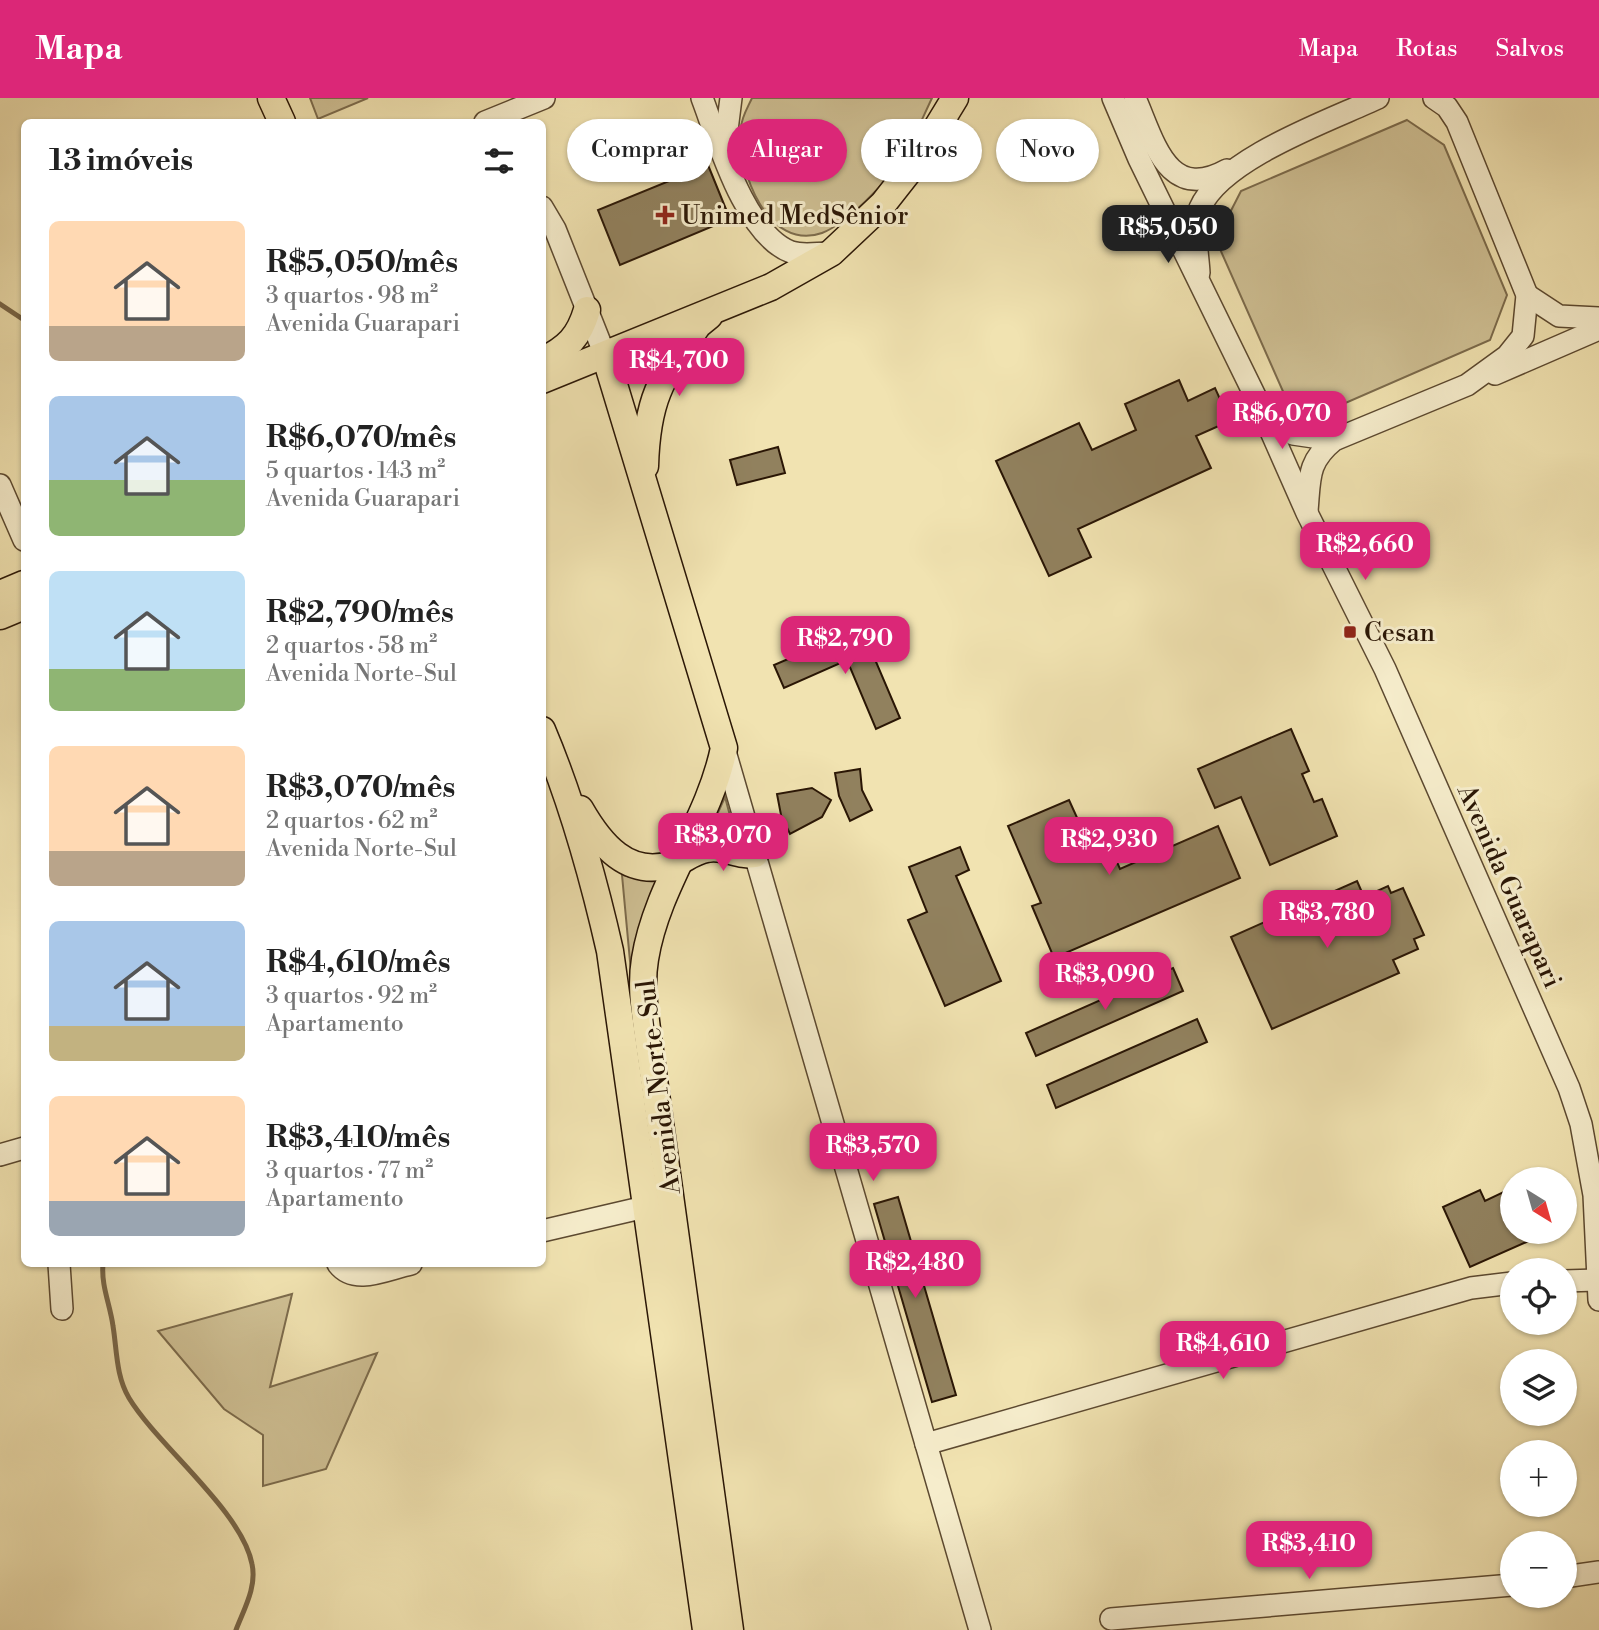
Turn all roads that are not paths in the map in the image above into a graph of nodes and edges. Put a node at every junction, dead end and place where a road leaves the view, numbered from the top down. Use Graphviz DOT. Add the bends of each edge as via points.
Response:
graph roads {
  1 [pos="271,98"];
  2 [pos="544,98"];
  3 [pos="702,98"];
  4 [pos="731,98"];
  5 [pos="955,98"];
  6 [pos="1113,98"];
  7 [pos="1135,98"];
  8 [pos="1434,98"];
  9 [pos="1376,99"];
  10 [pos="498,114"];
  11 [pos="281,119"];
  12 [pos="728,119"];
  13 [pos="1254,156"];
  14 [pos="727,164"];
  15 [pos="734,182"];
  16 [pos="546,212"];
  17 [pos="831,253"];
  18 [pos="1199,282"];
  19 [pos="1527,295"];
  20 [pos="717,309"];
  21 [pos="587,310"];
  22 [pos="1599,318"];
  23 [pos="1599,329"];
  24 [pos="605,355"];
  25 [pos="546,359"];
  26 [pos="546,378"];
  27 [pos="1467,385"];
  28 [pos="1258,402"];
  29 [pos="1334,440"];
  30 [pos="0,485"];
  31 [pos="644,485"];
  32 [pos="1307,513"];
  33 [pos="21,533"];
  34 [pos="21,585"];
  35 [pos="0,594"];
  36 [pos="21,607"];
  37 [pos="0,616"];
  38 [pos="546,739"];
  39 [pos="724,748"];
  40 [pos="561,773"];
  41 [pos="755,854"];
  42 [pos="677,863"];
  43 [pos="21,1149"];
  44 [pos="0,1155"];
  45 [pos="645,1206"];
  46 [pos="546,1230"];
  47 [pos="59,1267"];
  48 [pos="341,1267"];
  49 [pos="398,1267"];
  50 [pos="1500,1284"];
  51 [pos="1577,1284"];
  52 [pos="1598,1290"];
  53 [pos="62,1309"];
  54 [pos="926,1444"];
  55 [pos="1599,1572"];
  56 [pos="1577,1575"];
  57 [pos="1500,1586"];
  58 [pos="1111,1619"];
  59 [pos="706,1630"];
  60 [pos="730,1630"];
  61 [pos="981,1630"];
  1 -- 11 [label="main road"];
  2 -- 10 [label="street"];
  3 -- 14 [label="street"];
  4 -- 12 [label="street"];
  5 -- 17 [label="main road" via="916,162 883,204"];
  6 -- 18 [label="street, Avenida Guarapari"];
  7 -- 13 [label="street" via="1163,161 1184,178 1214,177"];
  8 -- 19 [label="street" via="1457,122"];
  9 -- 13 [label="street"];
  13 -- 18 [label="street" via="1200,207"];
  15 -- 17 [label="street" via="777,244 799,254"];
  16 -- 21 [label="street"];
  17 -- 20 [label="main road" via="771,287"];
  18 -- 28 [label="street, Avenida Guarapari"];
  19 -- 22 [label="street" via="1559,316"];
  19 -- 27 [label="street" via="1523,336 1517,346"];
  20 -- 24 [label="main road"];
  20 -- 31 [label="main road" via="698,325 654,394 646,433"];
  21 -- 24 [label="street"];
  21 -- 25 [label="main road" via="571,344"];
  23 -- 27 [label="street"];
  24 -- 26 [label="main road"];
  24 -- 31 [label="main road"];
  27 -- 29 [label="street"];
  28 -- 29 [label="street" via="1293,434"];
  28 -- 32 [label="street, Avenida Guarapari"];
  29 -- 32 [label="street" via="1313,462"];
  30 -- 33 [label="street"];
  31 -- 39 [label="main road"];
  32 -- 52 [label="street, Avenida Guarapari" via="1385,669 1569,1088 1594,1195"];
  34 -- 35 [label="main road"];
  36 -- 37 [label="main road"];
  38 -- 40 [label="main road, Avenida Norte-Sul"];
  39 -- 41 [label="street"];
  39 -- 42 [label="main road, Avenida Norte-Sul" via="716,781"];
  40 -- 42 [label="main road" via="591,827 618,858 639,868"];
  40 -- 45 [label="main road, Avenida Norte-Sul" via="610,951"];
  41 -- 42 [label="main road" via="706,849"];
  41 -- 54 [label="street"];
  42 -- 60 [label="main road, Avenida Norte-Sul" via="645,959 644,1005"];
  43 -- 44 [label="street"];
  45 -- 46 [label="street"];
  45 -- 59 [label="main road, Avenida Norte-Sul"];
  47 -- 53 [label="street"];
  48 -- 49 [label="street" via="358,1276"];
  50 -- 54 [label="street" via="1471,1288"];
  51 -- 52 [label="street"];
  54 -- 61 [label="street"];
  55 -- 56 [label="street"];
  57 -- 58 [label="street"];
}
